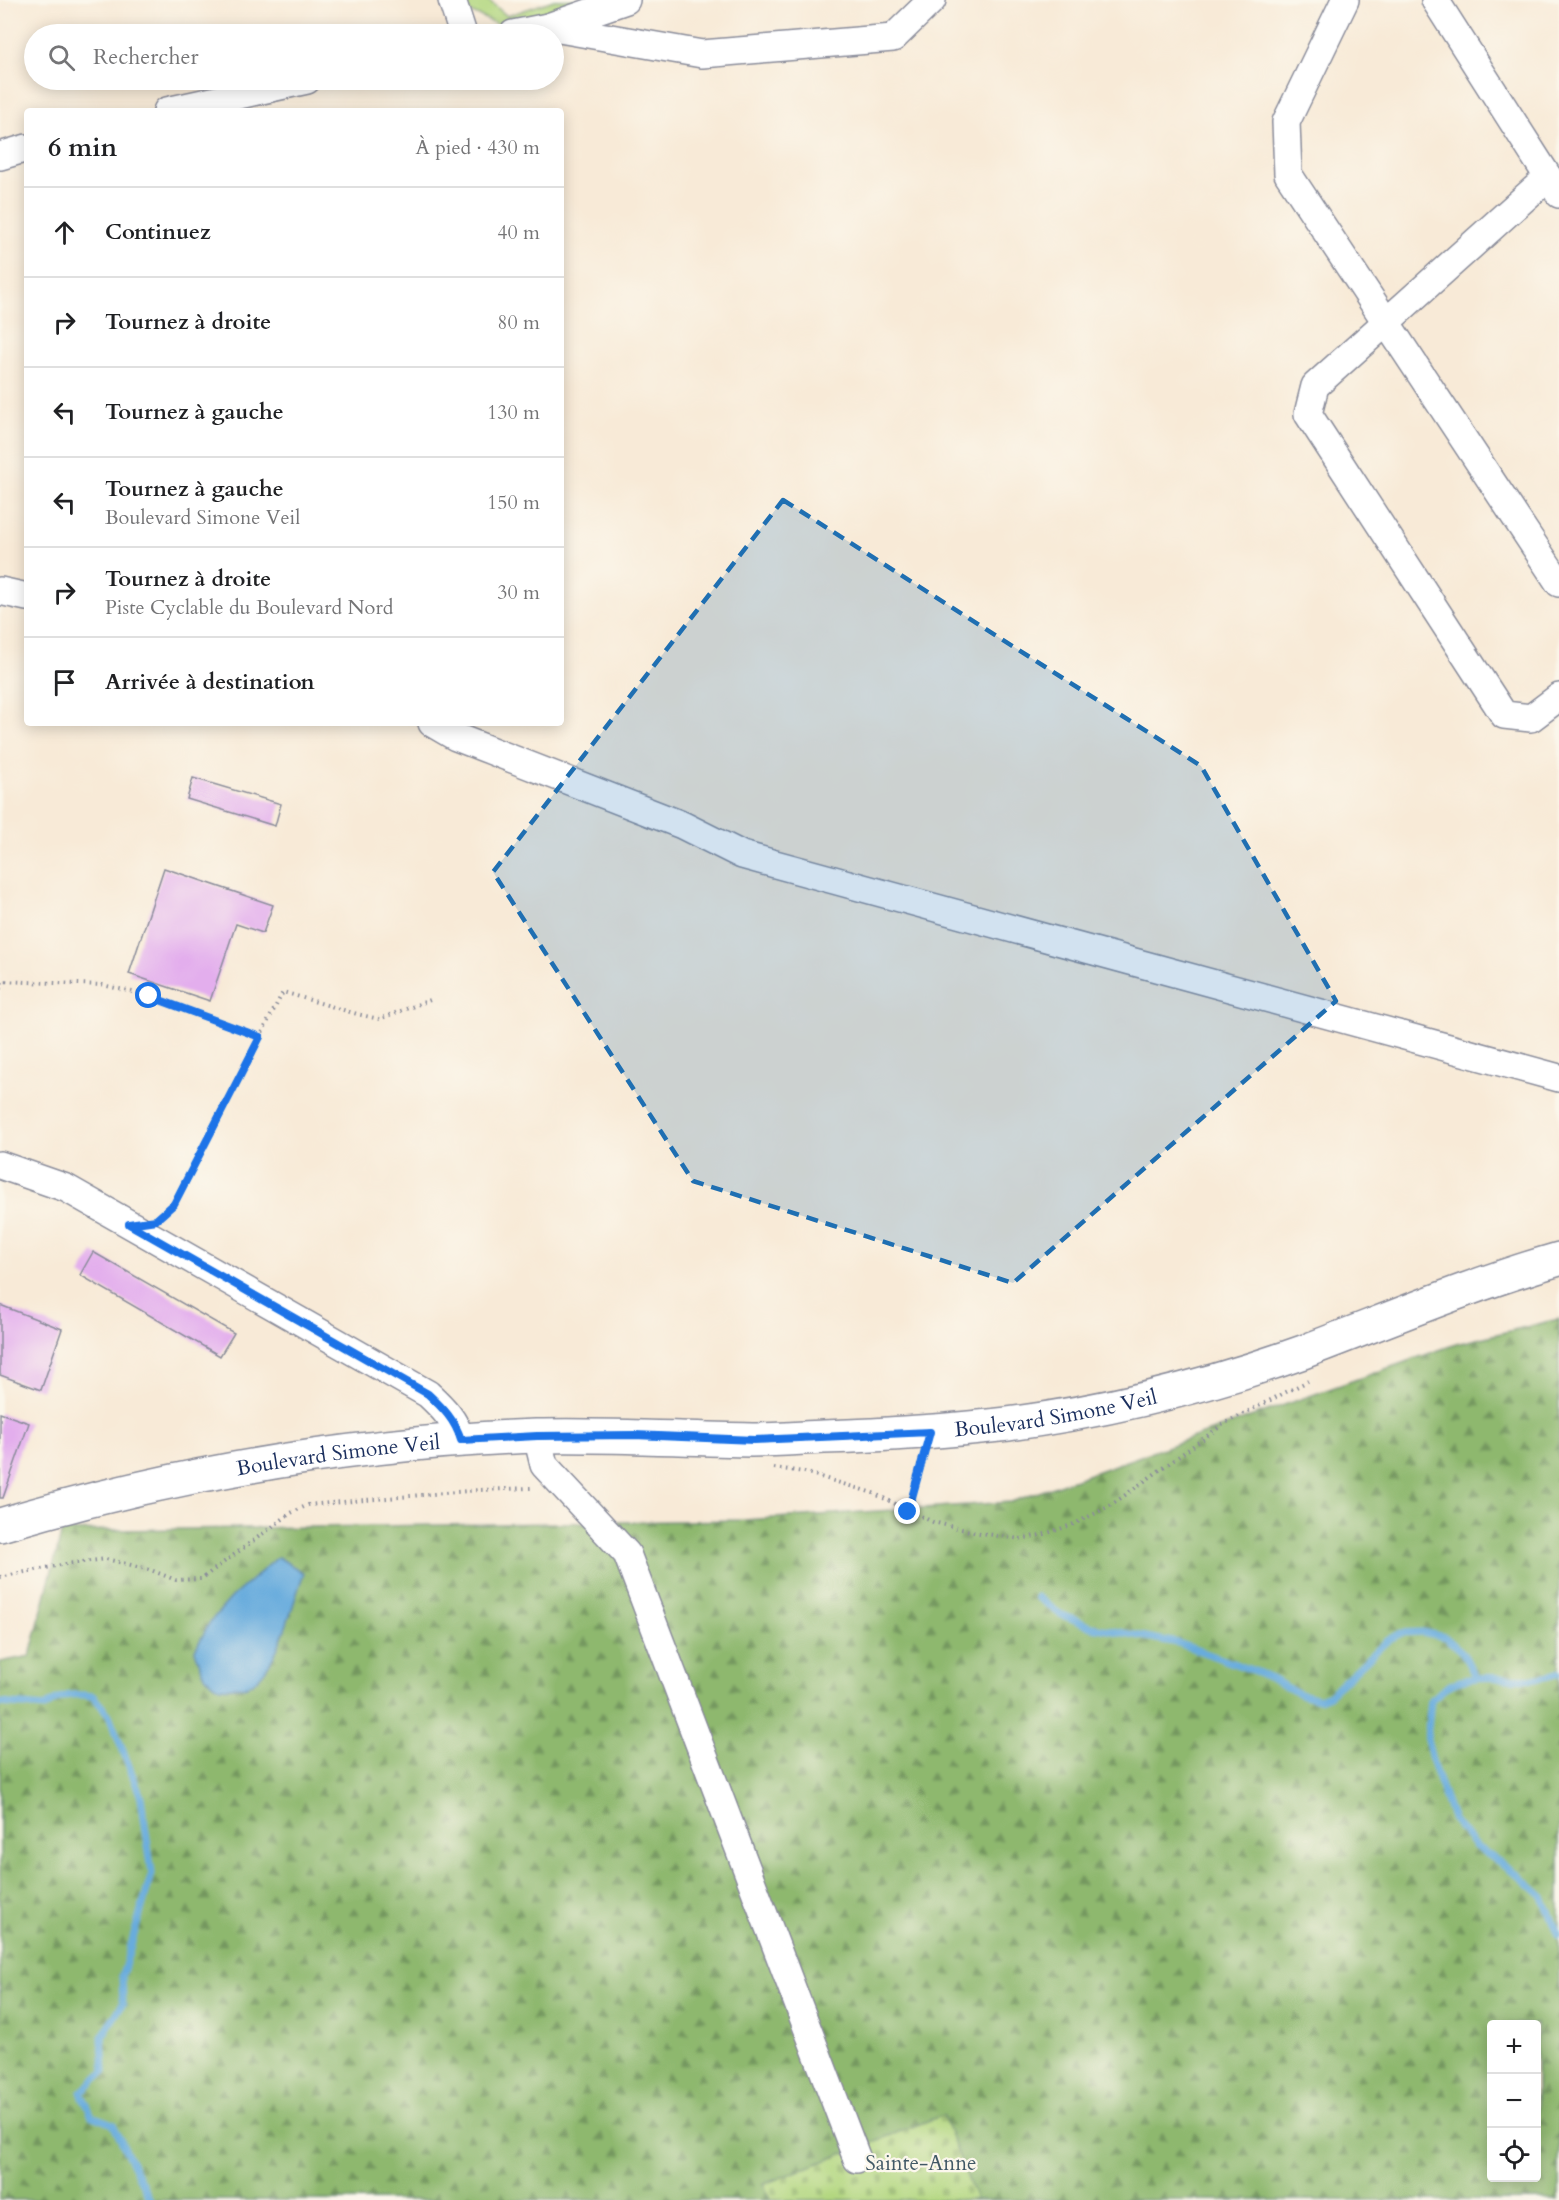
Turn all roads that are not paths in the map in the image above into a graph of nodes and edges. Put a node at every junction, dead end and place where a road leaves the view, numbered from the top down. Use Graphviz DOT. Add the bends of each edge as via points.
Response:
graph roads {
  1 [pos="452,0"];
  2 [pos="626,0"];
  3 [pos="932,0"];
  4 [pos="1345,0"];
  5 [pos="1435,0"];
  6 [pos="460,24"];
  7 [pos="557,24"];
  8 [pos="564,30"];
  9 [pos="262,90"];
  10 [pos="181,108"];
  11 [pos="24,149"];
  12 [pos="0,156"];
  13 [pos="1553,186"];
  14 [pos="1386,322"];
  15 [pos="1559,583"];
  16 [pos="0,591"];
  17 [pos="24,596"];
  18 [pos="1559,697"];
  19 [pos="437,726"];
  20 [pos="1559,1078"];
  21 [pos="0,1165"];
  22 [pos="1559,1259"];
  23 [pos="461,1440"];
  24 [pos="540,1450"];
  25 [pos="0,1525"];
  26 [pos="857,2159"];
  1 -- 6 [label="street"];
  2 -- 7 [label="street"];
  3 -- 8 [label="street" via="893,38 702,54"];
  4 -- 14 [label="street" via="1286,122 1288,174"];
  5 -- 13 [label="street"];
  9 -- 10 [label="street"];
  11 -- 12 [label="street"];
  13 -- 14 [label="street"];
  14 -- 15 [label="street"];
  14 -- 18 [label="street" via="1315,386 1308,414 1504,715 1531,718"];
  16 -- 17 [label="street"];
  19 -- 20 [label="street" via="456,737 682,825 742,855"];
  21 -- 23 [label="street" via="66,1188 428,1394 447,1411"];
  22 -- 24 [label="main road, Boulevard Simone Veil" via="1299,1353 1128,1403 930,1432 754,1440 634,1435"];
  23 -- 24 [label="main road, Boulevard Simone Veil"];
  23 -- 25 [label="main road, Boulevard Simone Veil" via="246,1466 53,1509"];
  24 -- 26 [label="street" via="627,1554"];
}
